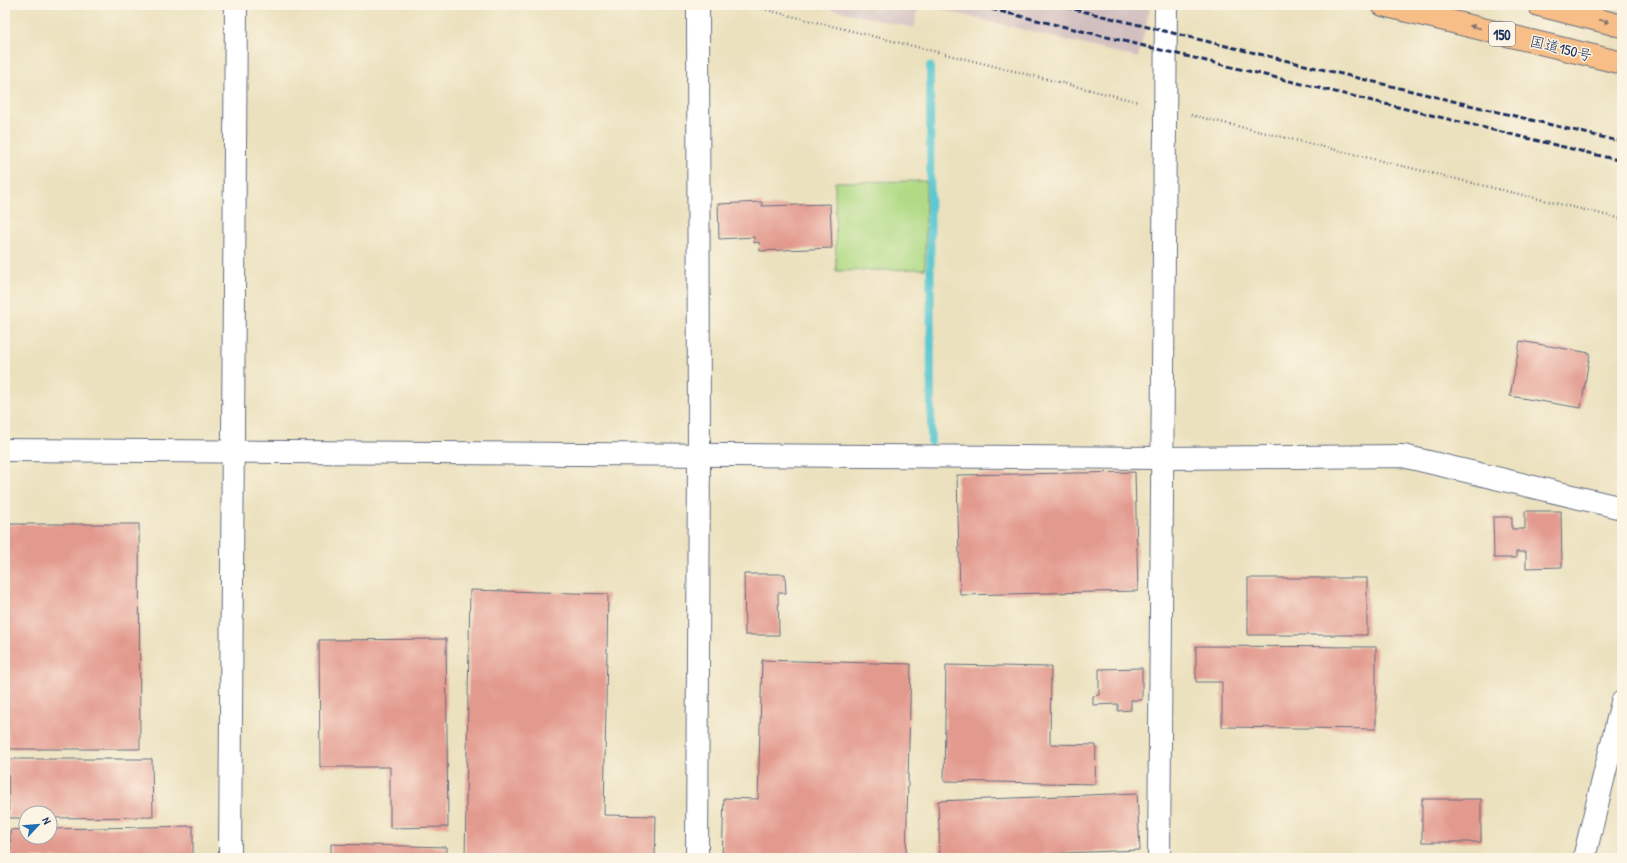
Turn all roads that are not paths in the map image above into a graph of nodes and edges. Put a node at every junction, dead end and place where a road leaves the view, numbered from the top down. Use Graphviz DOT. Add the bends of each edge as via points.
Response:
graph roads {
  1 [pos="236,5"];
  2 [pos="698,5"];
  3 [pos="1166,5"];
  4 [pos="1383,5"];
  5 [pos="1539,5"];
  6 [pos="1571,9"];
  7 [pos="1622,26"];
  8 [pos="1622,63"];
  9 [pos="5,450"];
  10 [pos="234,452"];
  11 [pos="699,454"];
  12 [pos="1163,458"];
  13 [pos="1622,508"];
  14 [pos="1622,702"];
  15 [pos="230,858"];
  16 [pos="697,858"];
  17 [pos="1159,858"];
  18 [pos="1584,858"];
  1 -- 10 [label="street"];
  2 -- 11 [label="street"];
  3 -- 12 [label="street"];
  8 -- 4 [label="highway, 国道150号 / 150, one-way"];
  5 -- 6 [label="highway"];
  6 -- 7 [label="highway, one-way"];
  9 -- 10 [label="street"];
  10 -- 11 [label="street"];
  10 -- 15 [label="street"];
  11 -- 12 [label="street"];
  11 -- 16 [label="street"];
  12 -- 13 [label="street" via="1403,456"];
  12 -- 17 [label="street"];
  14 -- 18 [label="street"];
}
